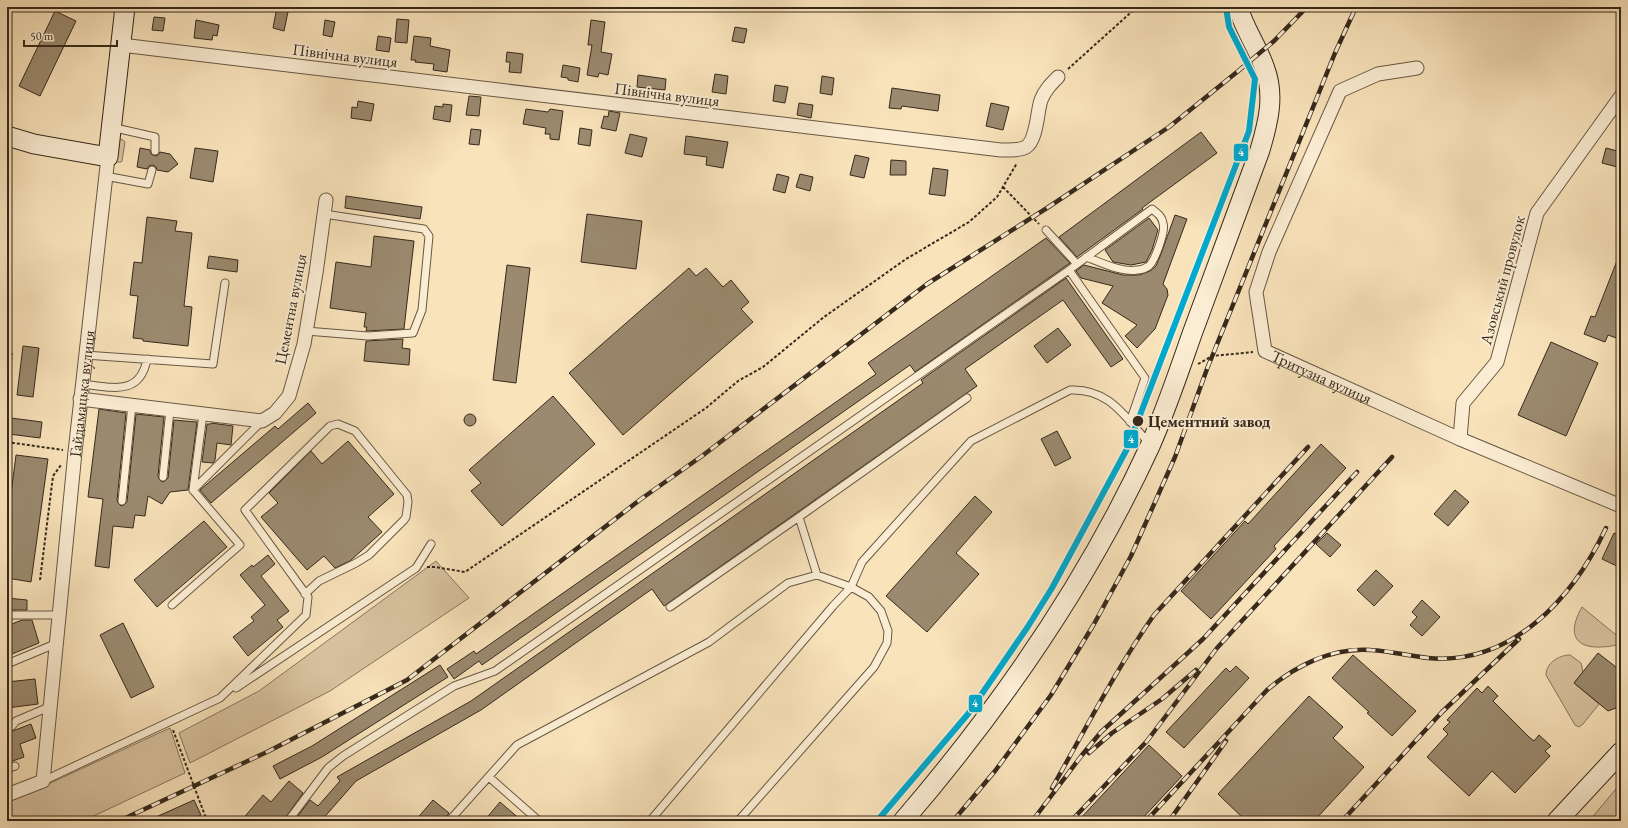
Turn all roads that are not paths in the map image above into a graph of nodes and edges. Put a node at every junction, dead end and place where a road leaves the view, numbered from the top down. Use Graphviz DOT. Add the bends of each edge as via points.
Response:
graph roads {
  1 [pos="125,7"];
  2 [pos="1238,7"];
  3 [pos="121,46"];
  4 [pos="1417,68"];
  5 [pos="1058,77"];
  6 [pos="1621,96"];
  7 [pos="111,127"];
  8 [pos="7,136"];
  9 [pos="155,151"];
  10 [pos="108,157"];
  11 [pos="152,170"];
  12 [pos="105,176"];
  13 [pos="326,200"];
  14 [pos="324,214"];
  15 [pos="1046,230"];
  16 [pos="1086,257"];
  17 [pos="1077,264"];
  18 [pos="1069,270"];
  19 [pos="225,283"];
  20 [pos="306,331"];
  21 [pos="85,355"];
  22 [pos="147,359"];
  23 [pos="82,384"];
  24 [pos="968,398"];
  25 [pos="80,399"];
  26 [pos="132,405"];
  27 [pos="170,410"];
  28 [pos="203,414"];
  29 [pos="262,421"];
  30 [pos="1130,422"];
  31 [pos="1460,439"];
  32 [pos="1151,444"];
  33 [pos="163,477"];
  34 [pos="193,490"];
  35 [pos="122,501"];
  36 [pos="1621,506"];
  37 [pos="799,517"];
  38 [pos="430,544"];
  39 [pos="817,575"];
  40 [pos="851,587"];
  41 [pos="305,594"];
  42 [pos="172,605"];
  43 [pos="670,607"];
  44 [pos="7,615"];
  45 [pos="58,615"];
  46 [pos="55,644"];
  47 [pos="7,664"];
  48 [pos="220,698"];
  49 [pos="49,707"];
  50 [pos="7,728"];
  51 [pos="1621,752"];
  52 [pos="15,766"];
  53 [pos="7,769"];
  54 [pos="489,777"];
  55 [pos="43,781"];
  56 [pos="7,795"];
  57 [pos="288,821"];
  58 [pos="449,821"];
  59 [pos="539,821"];
  60 [pos="650,821"];
  61 [pos="738,821"];
  62 [pos="903,821"];
  63 [pos="1557,821"];
  1 -- 3 [label="main road, Гайдамацька вулиця"];
  2 -- 32 [label="main road" via="1265,69 1270,105 1267,126"];
  3 -- 5 [label="street, Північна вулиця" via="1001,150 1016,150 1027,146 1033,137 1040,102 1046,90"];
  3 -- 7 [label="main road, Гайдамацька вулиця"];
  4 -- 31 [label="street, Тритузна вулиця" via="1378,74 1340,91 1269,252 1256,292 1265,352"];
  6 -- 31 [label="street, Азовський провулок" via="1537,213 1497,362 1463,403"];
  7 -- 9 [label="lane" via="155,137"];
  7 -- 10 [label="main road, Гайдамацька вулиця"];
  8 -- 10 [label="main road" via="34,144"];
  10 -- 12 [label="street, Гайдамацька вулиця"];
  11 -- 12 [label="lane" via="148,184"];
  12 -- 21 [label="street, Гайдамацька вулиця"];
  13 -- 14 [label="street, Цементна вулиця"];
  14 -- 20 [label="street, Цементна вулиця"];
  14 -- 20 [label="lane" via="424,229 429,236 422,310 413,333 368,336"];
  15 -- 17 [label="lane"];
  16 -- 16 [label="lane" via="1152,209 1159,214 1164,223 1164,231 1155,256 1148,266 1127,271"];
  16 -- 17 [label="lane"];
  17 -- 18 [label="lane"];
  18 -- 30 [label="lane" via="1145,378"];
  18 -- 57 [label="lane" via="496,671 454,686 343,756 328,768"];
  19 -- 22 [label="lane" via="214,364"];
  20 -- 29 [label="street, Цементна вулиця" via="289,396 275,413"];
  21 -- 22 [label="lane"];
  21 -- 23 [label="street, Гайдамацька вулиця"];
  22 -- 23 [label="lane" via="145,371 137,382 124,388"];
  23 -- 25 [label="street, Гайдамацька вулиця"];
  24 -- 37 [label="lane"];
  25 -- 26 [label="street"];
  25 -- 45 [label="street, Гайдамацька вулиця"];
  26 -- 27 [label="street"];
  26 -- 35 [label="lane"];
  27 -- 28 [label="street"];
  27 -- 33 [label="lane"];
  28 -- 29 [label="street"];
  28 -- 34 [label="lane"];
  29 -- 34 [label="lane"];
  30 -- 32 [label="lane"];
  30 -- 40 [label="lane" via="1111,401 1101,395 1091,391 1070,390 970,441 862,562"];
  31 -- 36 [label="street, Тритузна вулиця"];
  32 -- 62 [label="main road" via="1119,511 1053,623 972,738"];
  34 -- 42 [label="lane" via="240,545"];
  37 -- 39 [label="lane"];
  37 -- 43 [label="lane"];
  38 -- 48 [label="lane" via="416,568"];
  39 -- 40 [label="lane"];
  39 -- 54 [label="lane" via="788,583 709,642 517,745"];
  40 -- 60 [label="lane"];
  40 -- 61 [label="lane" via="869,597 885,619 887,643 881,656"];
  41 -- 41 [label="lane" via="245,510 330,426 338,424 355,431 407,495 406,517 368,555 319,581"];
  41 -- 48 [label="lane" via="308,598 306,615"];
  44 -- 45 [label="lane"];
  45 -- 46 [label="street, Гайдамацька вулиця"];
  46 -- 47 [label="lane"];
  46 -- 49 [label="street, Гайдамацька вулиця"];
  48 -- 55 [label="lane"];
  49 -- 50 [label="lane" via="16,721"];
  49 -- 55 [label="street, Гайдамацька вулиця"];
  51 -- 63 [label="main road"];
  52 -- 53 [label="lane"];
  54 -- 58 [label="lane"];
  54 -- 59 [label="lane"];
  55 -- 56 [label="street"];
}
